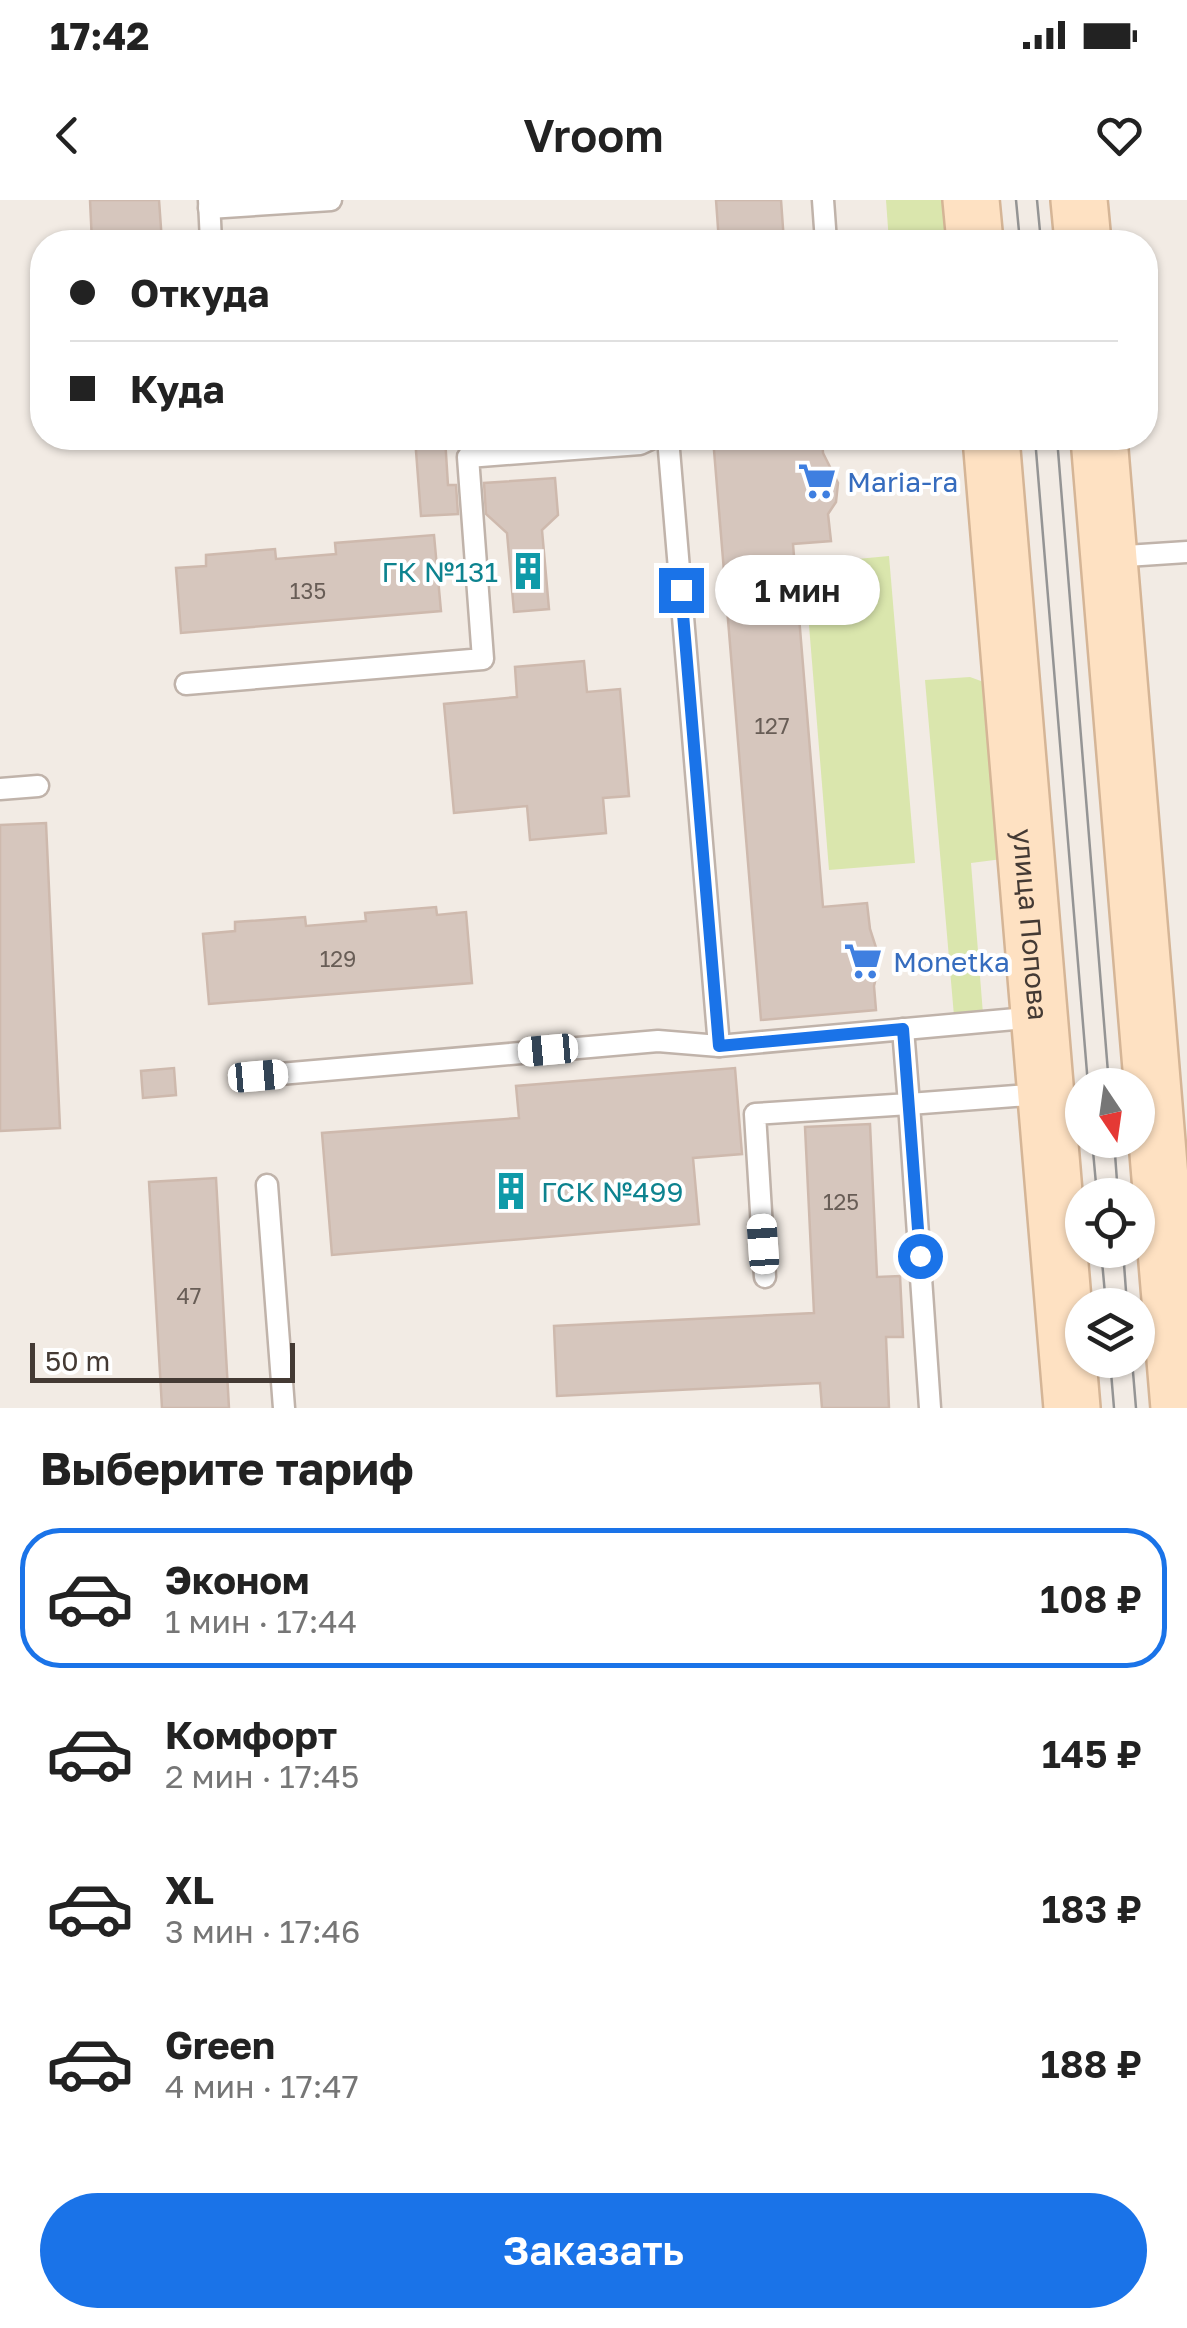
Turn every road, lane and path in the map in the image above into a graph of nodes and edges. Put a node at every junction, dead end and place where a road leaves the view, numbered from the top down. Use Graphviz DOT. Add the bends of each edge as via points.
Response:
graph roads {
  1 [pos="332,200"];
  2 [pos="823,200"];
  3 [pos="972,200"];
  4 [pos="1079,200"];
  5 [pos="209,204"];
  6 [pos="210,230"];
  7 [pos="825,230"];
  8 [pos="974,230"];
  9 [pos="1082,230"];
  10 [pos="561,450"];
  11 [pos="669,450"];
  12 [pos="992,450"];
  13 [pos="1100,450"];
  14 [pos="1187,552"];
  15 [pos="1110,558"];
  16 [pos="186,684"];
  17 [pos="38,786"];
  18 [pos="0,788"];
  19 [pos="1039,1017"];
  20 [pos="903,1029"];
  21 [pos="719,1046"];
  22 [pos="258,1076"];
  23 [pos="1046,1093"];
  24 [pos="909,1104"];
  25 [pos="267,1185"];
  26 [pos="765,1277"];
  27 [pos="284,1408"];
  28 [pos="930,1408"];
  29 [pos="1072,1408"];
  30 [pos="1179,1408"];
  1 -- 5 [label="lane"];
  2 -- 7 [label="lane"];
  3 -- 8 [label="main road"];
  4 -- 9 [label="main road"];
  5 -- 6 [label="lane"];
  10 -- 16 [label="lane" via="468,457 483,658"];
  11 -- 21 [label="lane"];
  12 -- 19 [label="main road, улица Попова"];
  13 -- 15 [label="main road"];
  14 -- 15 [label="lane"];
  15 -- 30 [label="main road" via="1162,1097"];
  17 -- 18 [label="lane"];
  19 -- 20 [label="lane"];
  19 -- 23 [label="main road, улица Попова"];
  20 -- 21 [label="lane"];
  20 -- 24 [label="lane"];
  21 -- 22 [label="lane" via="658,1041"];
  23 -- 24 [label="lane"];
  23 -- 29 [label="main road, улица Попова"];
  24 -- 26 [label="lane" via="754,1114"];
  24 -- 28 [label="lane"];
  25 -- 27 [label="lane"];
}
